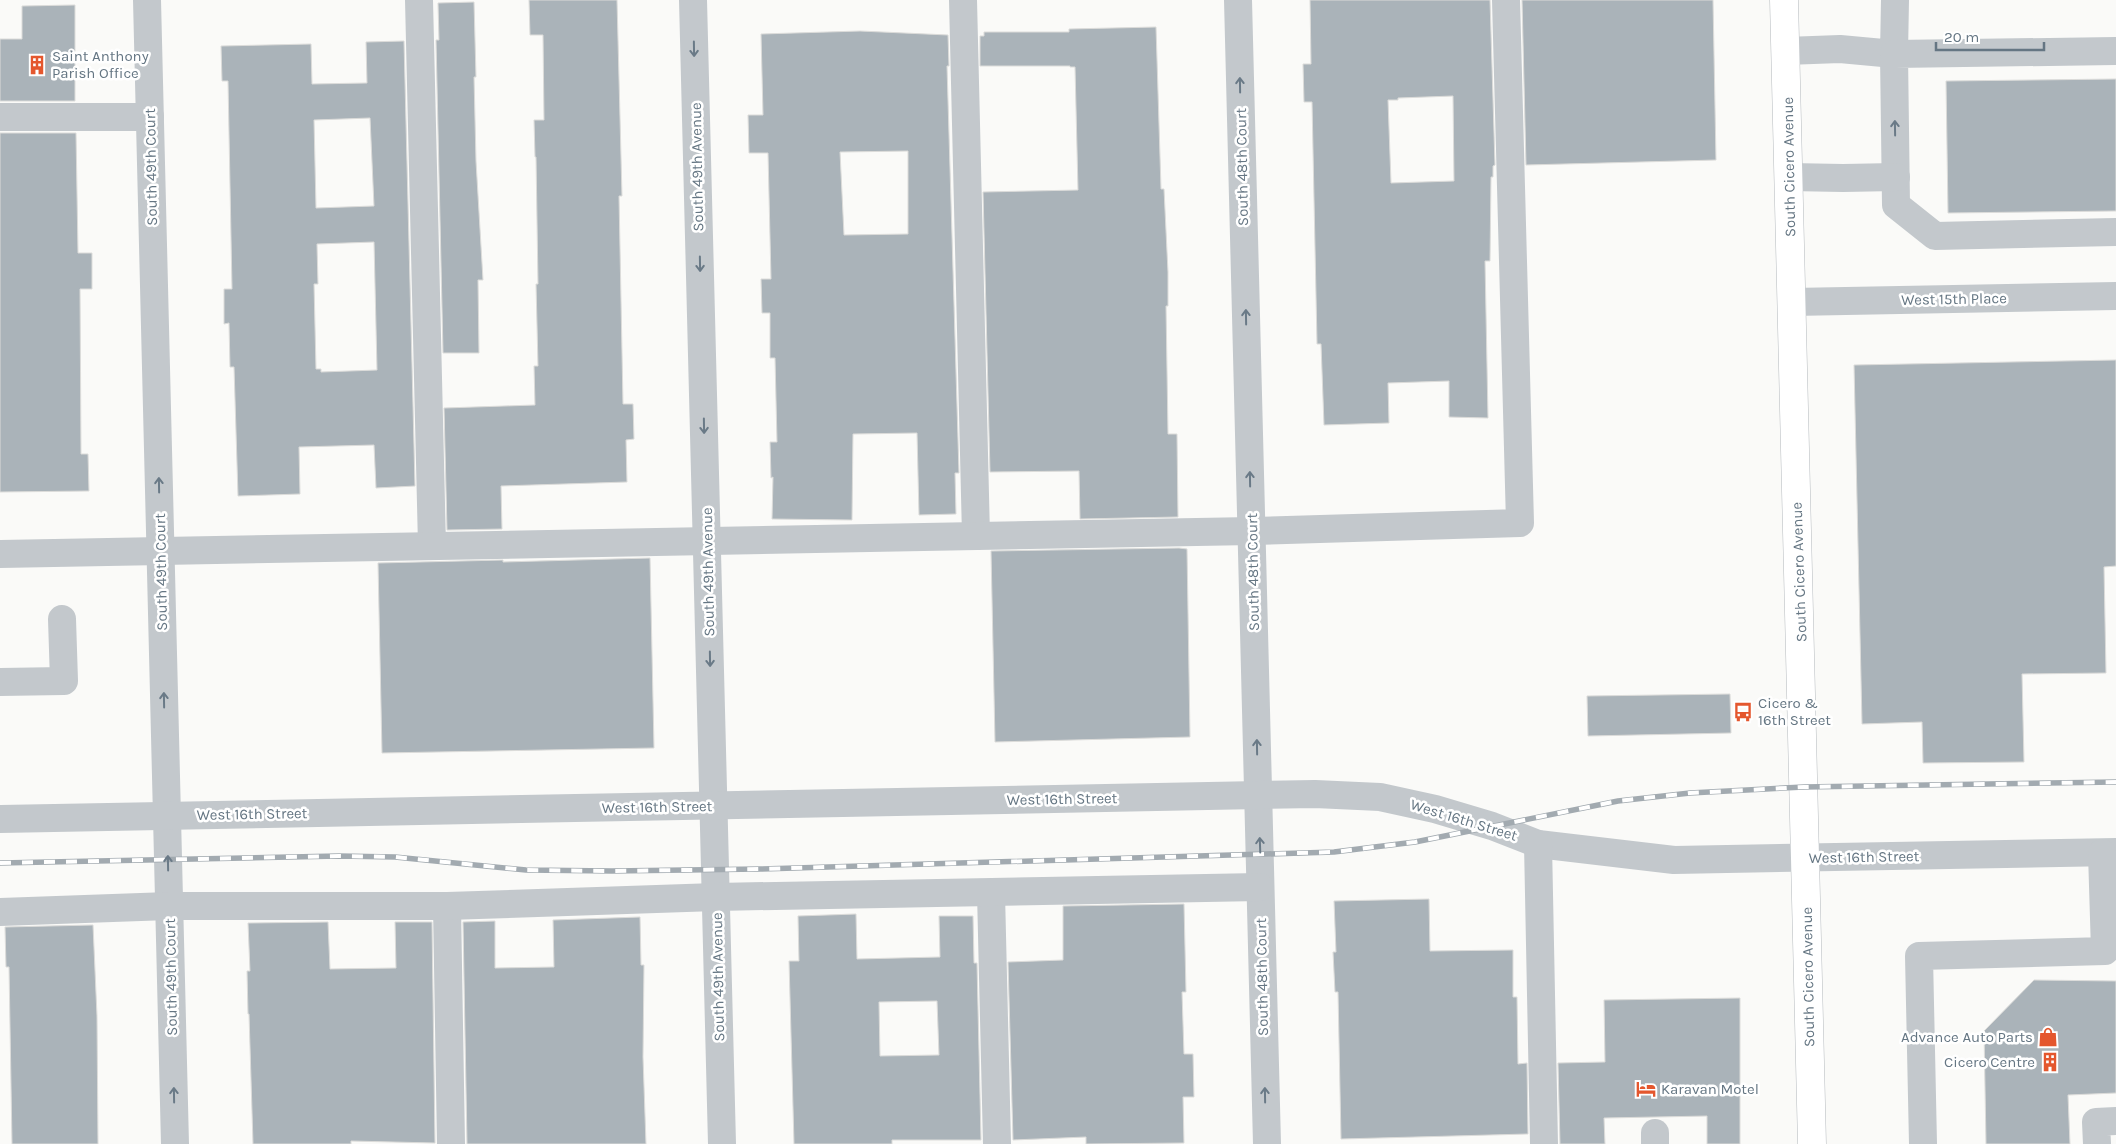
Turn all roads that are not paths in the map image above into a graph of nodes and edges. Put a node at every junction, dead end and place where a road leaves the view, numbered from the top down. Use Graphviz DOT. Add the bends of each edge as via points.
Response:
graph roads {
  1 [pos="147,0"];
  2 [pos="419,0"];
  3 [pos="693,0"];
  4 [pos="963,0"];
  5 [pos="1238,0"];
  6 [pos="1506,0"];
  7 [pos="1784,0"];
  8 [pos="1894,0"];
  9 [pos="1786,51"];
  10 [pos="2116,51"];
  11 [pos="1894,54"];
  12 [pos="150,117"];
  13 [pos="0,118"];
  14 [pos="1789,177"];
  15 [pos="1896,177"];
  16 [pos="2116,232"];
  17 [pos="2116,296"];
  18 [pos="1792,302"];
  19 [pos="1252,531"];
  20 [pos="976,536"];
  21 [pos="707,540"];
  22 [pos="432,546"];
  23 [pos="160,551"];
  24 [pos="0,554"];
  25 [pos="62,619"];
  26 [pos="0,682"];
  27 [pos="1258,796"];
  28 [pos="714,806"];
  29 [pos="167,816"];
  30 [pos="0,819"];
  31 [pos="1538,844"];
  32 [pos="2109,852"];
  33 [pos="1806,858"];
  34 [pos="1260,886"];
  35 [pos="991,893"];
  36 [pos="716,897"];
  37 [pos="169,906"];
  38 [pos="447,906"];
  39 [pos="0,912"];
  40 [pos="2116,1122"];
  41 [pos="175,1144"];
  42 [pos="451,1144"];
  43 [pos="722,1144"];
  44 [pos="997,1144"];
  45 [pos="1267,1144"];
  46 [pos="1544,1144"];
  47 [pos="1812,1144"];
  48 [pos="1923,1144"];
  49 [pos="2097,1144"];
  1 -- 12 [label="street, South 49th Court"];
  2 -- 22 [label="street"];
  3 -- 21 [label="street, South 49th Avenue, one-way"];
  4 -- 20 [label="street"];
  19 -- 5 [label="street, South 48th Court, one-way"];
  6 -- 19 [label="street" via="1520,523"];
  7 -- 9 [label="main road, South Cicero Avenue"];
  8 -- 11 [label="street"];
  9 -- 11 [label="street"];
  9 -- 14 [label="main road, South Cicero Avenue"];
  10 -- 11 [label="street"];
  15 -- 11 [label="street, one-way"];
  12 -- 13 [label="street"];
  23 -- 12 [label="street, South 49th Court, one-way"];
  14 -- 15 [label="street"];
  14 -- 18 [label="main road, South Cicero Avenue"];
  15 -- 16 [label="street" via="1896,205 1935,236"];
  17 -- 18 [label="street, West 15th Place"];
  18 -- 33 [label="main road, South Cicero Avenue"];
  19 -- 20 [label="street"];
  27 -- 19 [label="street, South 48th Court, one-way"];
  20 -- 21 [label="street"];
  21 -- 22 [label="street"];
  21 -- 28 [label="street, South 49th Avenue, one-way"];
  22 -- 23 [label="street"];
  23 -- 24 [label="street"];
  29 -- 23 [label="street, South 49th Court, one-way"];
  25 -- 26 [label="street" via="64,681"];
  27 -- 28 [label="street, West 16th Street"];
  27 -- 31 [label="street, West 16th Street" via="1380,797 1435,809"];
  34 -- 27 [label="street, South 48th Court, one-way"];
  28 -- 29 [label="street, West 16th Street"];
  28 -- 36 [label="street, South 49th Avenue"];
  29 -- 30 [label="street, West 16th Street"];
  37 -- 29 [label="street, South 49th Court, one-way"];
  31 -- 33 [label="street, West 16th Street" via="1674,860"];
  31 -- 46 [label="street"];
  32 -- 33 [label="street, West 16th Street"];
  32 -- 48 [label="street" via="2105,951 1919,956"];
  33 -- 47 [label="main road, South Cicero Avenue"];
  34 -- 35 [label="street"];
  45 -- 34 [label="street, South 48th Court, one-way"];
  35 -- 36 [label="street"];
  35 -- 44 [label="street"];
  36 -- 38 [label="street"];
  36 -- 43 [label="street, South 49th Avenue"];
  37 -- 38 [label="street"];
  37 -- 39 [label="street"];
  41 -- 37 [label="street, South 49th Court, one-way"];
  38 -- 42 [label="street"];
  40 -- 49 [label="street" via="2096,1122"];
}
